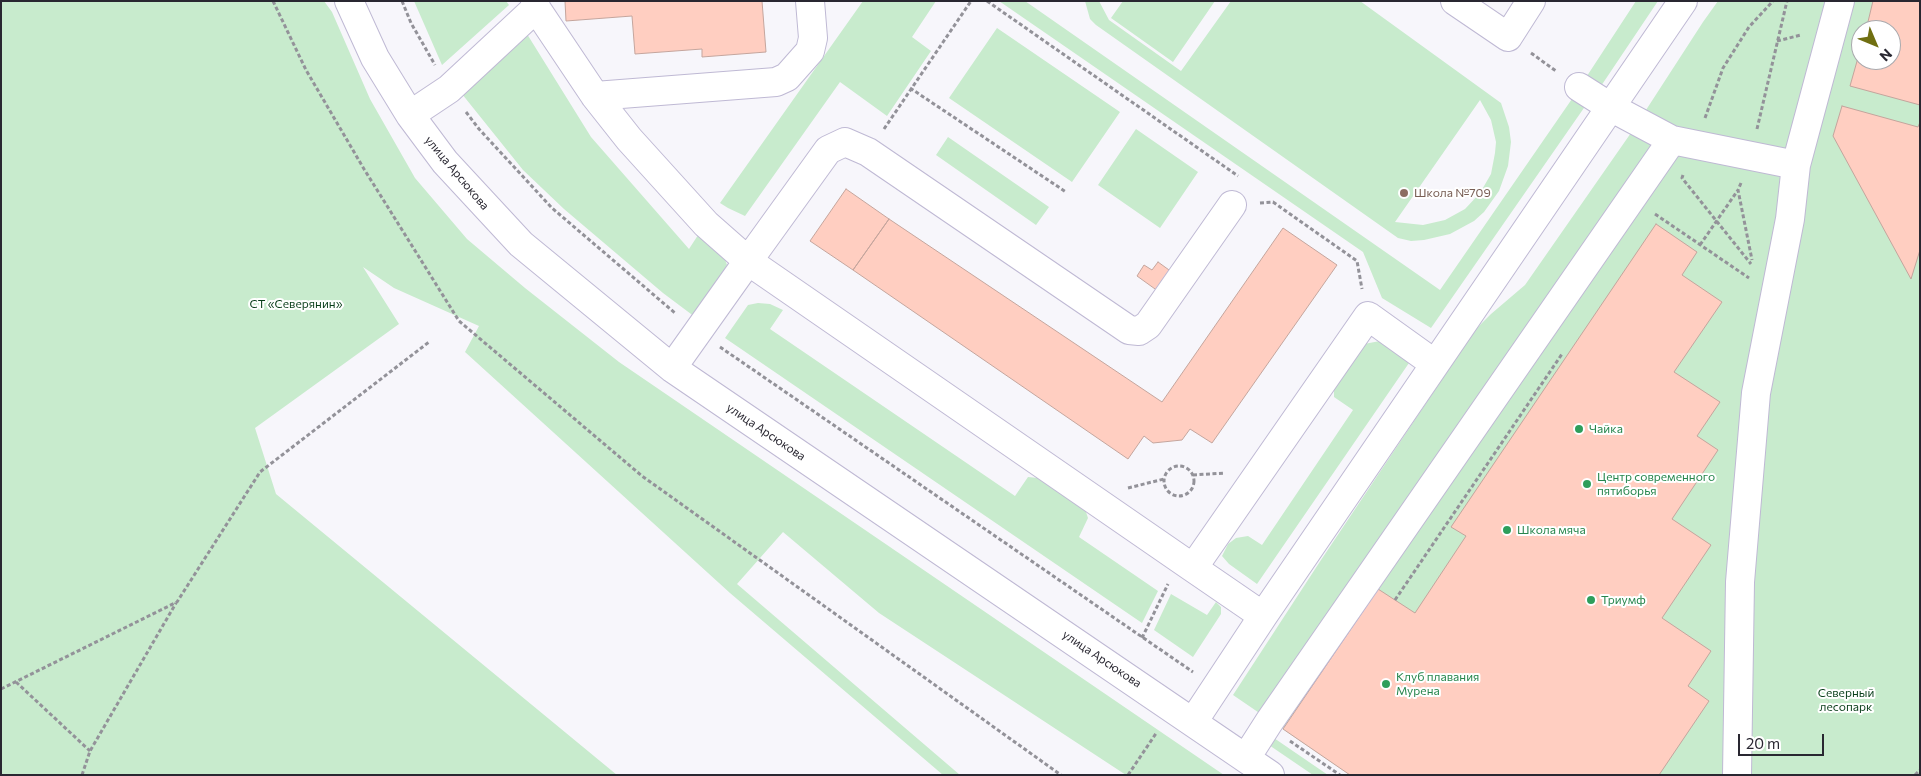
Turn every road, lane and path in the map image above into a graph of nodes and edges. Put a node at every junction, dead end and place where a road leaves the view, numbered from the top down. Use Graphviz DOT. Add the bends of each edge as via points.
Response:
graph roads {
  1 [pos="273,1"];
  2 [pos="349,1"];
  3 [pos="402,1"];
  4 [pos="810,1"];
  5 [pos="971,1"];
  6 [pos="988,1"];
  7 [pos="1455,1"];
  8 [pos="1531,1"];
  9 [pos="1683,1"];
  10 [pos="1773,1"];
  11 [pos="1787,1"];
  12 [pos="1840,1"];
  13 [pos="535,4"];
  14 [pos="1508,37"];
  15 [pos="1580,87"];
  16 [pos="910,88"];
  17 [pos="449,89"];
  18 [pos="595,96"];
  19 [pos="1612,108"];
  20 [pos="410,116"];
  21 [pos="1684,143"];
  22 [pos="868,152"];
  23 [pos="1750,156"];
  24 [pos="1796,165"];
  25 [pos="1738,190"];
  26 [pos="1066,192"];
  27 [pos="1632,198"];
  28 [pos="1232,205"];
  29 [pos="1656,215"];
  30 [pos="1716,221"];
  31 [pos="1650,223"];
  32 [pos="1700,245"];
  33 [pos="748,261"];
  34 [pos="1774,295"];
  35 [pos="1368,316"];
  36 [pos="696,332"];
  37 [pos="429,342"];
  38 [pos="1567,346"];
  39 [pos="1435,364"];
  40 [pos="672,368"];
  41 [pos="1177,466"];
  42 [pos="1187,564"];
  43 [pos="1395,600"];
  44 [pos="177,602"];
  45 [pos="1263,616"];
  46 [pos="1142,638"];
  47 [pos="16,682"];
  48 [pos="1215,688"];
  49 [pos="1,689"];
  50 [pos="1193,722"];
  51 [pos="1162,724"];
  52 [pos="1267,726"];
  53 [pos="90,751"];
  54 [pos="1246,758"];
  55 [pos="1920,770"];
  56 [pos="82,775"];
  57 [pos="1060,775"];
  58 [pos="1128,775"];
  59 [pos="1270,775"];
  60 [pos="1340,775"];
  61 [pos="1737,775"];
  62 [pos="1915,775"];
  1 -- 57 [label="path" via="306,70 459,321 642,476"];
  2 -- 20 [label="street, улица Арсюкова" via="375,58"];
  3 -- 17 [label="path"];
  4 -- 18 [label="street" via="813,38 810,51 787,77 776,82"];
  5 -- 16 [label="path"];
  6 -- 28 [label="path" via="1247,183"];
  7 -- 14 [label="street"];
  8 -- 14 [label="street"];
  9 -- 19 [label="street"];
  10 -- 21 [label="path" via="1749,27 1723,68"];
  11 -- 23 [label="path"];
  12 -- 24 [label="street"];
  13 -- 17 [label="street"];
  13 -- 18 [label="street"];
  14 -- 15 [label="path"];
  15 -- 19 [label="street"];
  16 -- 22 [label="path"];
  16 -- 26 [label="path"];
  17 -- 20 [label="street"];
  17 -- 36 [label="path" via="479,130 552,208"];
  18 -- 33 [label="street" via="706,224"];
  19 -- 21 [label="street"];
  19 -- 39 [label="street"];
  20 -- 40 [label="street, улица Арсюкова" via="445,162 522,244"];
  21 -- 23 [label="street"];
  21 -- 27 [label="street"];
  21 -- 30 [label="path" via="1682,178"];
  22 -- 28 [label="street" via="1129,330 1139,331 1148,325"];
  22 -- 33 [label="street" via="845,142 828,150"];
  23 -- 24 [label="street"];
  23 -- 25 [label="path"];
  24 -- 34 [label="street" via="1790,219"];
  25 -- 30 [label="path"];
  25 -- 30 [label="path" via="1753,266"];
  27 -- 29 [label="path"];
  27 -- 52 [label="street"];
  28 -- 35 [label="path" via="1274,202 1356,261"];
  29 -- 31 [label="path"];
  29 -- 32 [label="path"];
  30 -- 32 [label="path"];
  32 -- 34 [label="path"];
  33 -- 36 [label="street"];
  33 -- 42 [label="street"];
  34 -- 61 [label="street" via="1756,393 1743,537"];
  35 -- 39 [label="street"];
  35 -- 42 [label="street"];
  36 -- 40 [label="street"];
  36 -- 46 [label="path"];
  37 -- 44 [label="path" via="260,472"];
  38 -- 43 [label="path"];
  39 -- 45 [label="street"];
  40 -- 50 [label="street, улица Арсюкова"];
  41 -- 41 [label="path" via="1186,468 1194,480 1188,493 1178,496 1169,492 1164,484 1165,474"];
  42 -- 45 [label="street"];
  42 -- 46 [label="path"];
  44 -- 47 [label="path"];
  44 -- 53 [label="path"];
  45 -- 48 [label="street"];
  46 -- 48 [label="path"];
  47 -- 49 [label="path"];
  47 -- 53 [label="path"];
  48 -- 50 [label="street"];
  50 -- 54 [label="street, улица Арсюкова"];
  51 -- 58 [label="path"];
  52 -- 54 [label="street"];
  52 -- 60 [label="path"];
  53 -- 56 [label="path"];
  54 -- 59 [label="street, улица Арсюкова"];
  55 -- 62 [label="path"];
}
